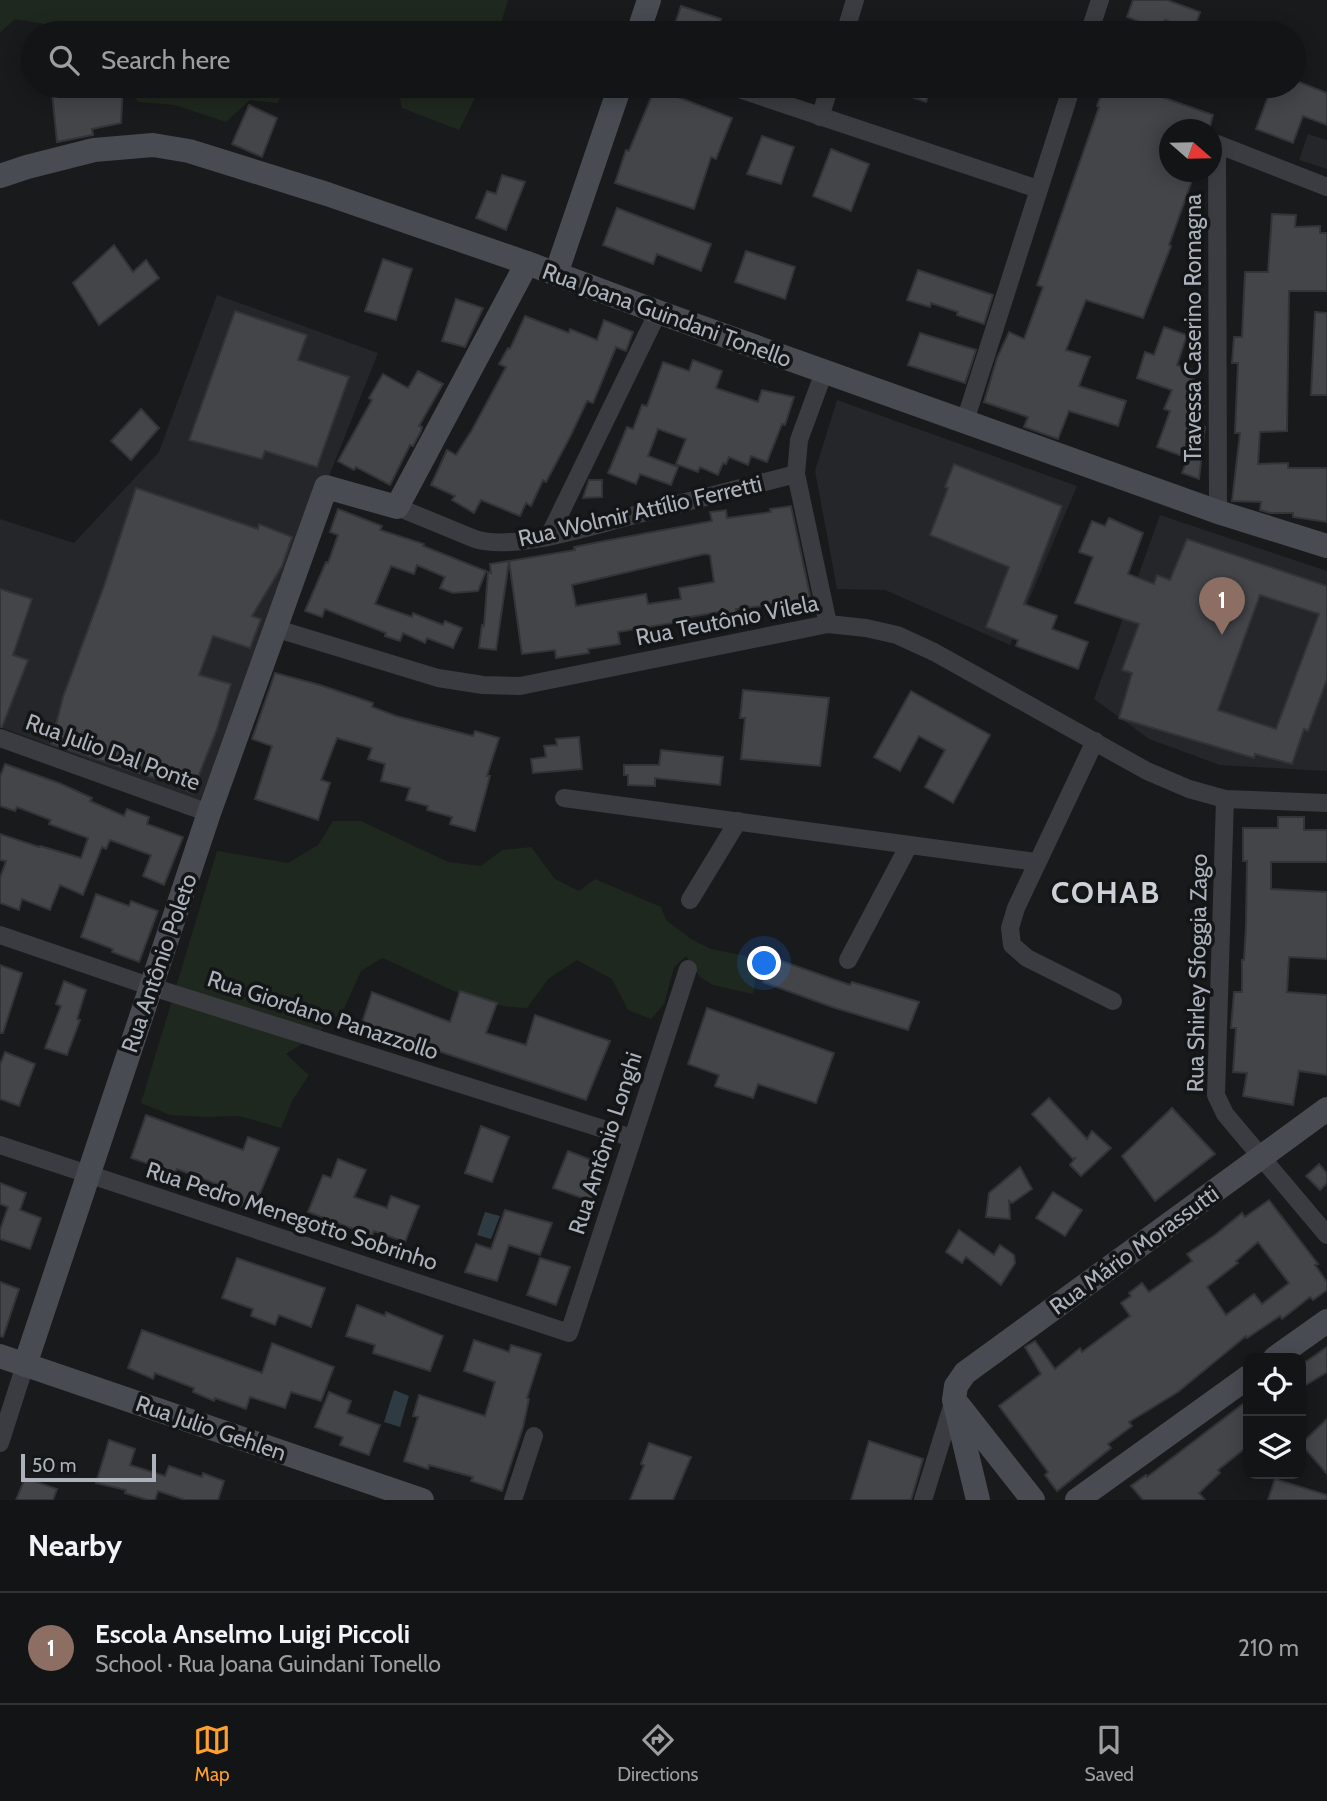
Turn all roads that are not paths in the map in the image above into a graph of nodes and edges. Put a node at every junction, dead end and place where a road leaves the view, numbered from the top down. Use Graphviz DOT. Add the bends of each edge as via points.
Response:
graph roads {
  1 [pos="649,0"];
  2 [pos="855,0"];
  3 [pos="1100,0"];
  4 [pos="642,21"];
  5 [pos="849,21"];
  6 [pos="1093,21"];
  7 [pos="616,98"];
  8 [pos="765,98"];
  9 [pos="826,98"];
  10 [pos="1068,98"];
  11 [pos="820,117"];
  12 [pos="0,176"];
  13 [pos="1327,187"];
  14 [pos="1038,189"];
  15 [pos="527,263"];
  16 [pos="556,274"];
  17 [pos="658,312"];
  18 [pos="824,372"];
  19 [pos="965,421"];
  20 [pos="796,474"];
  21 [pos="326,487"];
  22 [pos="397,507"];
  23 [pos="1218,512"];
  24 [pos="549,536"];
  25 [pos="1327,546"];
  26 [pos="828,624"];
  27 [pos="274,628"];
  28 [pos="0,738"];
  29 [pos="1095,741"];
  30 [pos="564,798"];
  31 [pos="1225,799"];
  32 [pos="1327,803"];
  33 [pos="209,813"];
  34 [pos="738,821"];
  35 [pos="909,845"];
  36 [pos="1036,862"];
  37 [pos="690,900"];
  38 [pos="0,935"];
  39 [pos="848,960"];
  40 [pos="688,969"];
  41 [pos="152,987"];
  42 [pos="1113,1001"];
  43 [pos="1327,1109"];
  44 [pos="632,1138"];
  45 [pos="0,1145"];
  46 [pos="1261,1156"];
  47 [pos="88,1174"];
  48 [pos="1327,1235"];
  49 [pos="1327,1321"];
  50 [pos="569,1333"];
  51 [pos="1282,1353"];
  52 [pos="0,1356"];
  53 [pos="25,1365"];
  54 [pos="1243,1381"];
  55 [pos="954,1400"];
  56 [pos="534,1436"];
  57 [pos="0,1443"];
  58 [pos="422,1500"];
  59 [pos="513,1500"];
  60 [pos="923,1500"];
  61 [pos="978,1500"];
  62 [pos="1033,1500"];
  63 [pos="1077,1500"];
  1 -- 4 [label="street"];
  2 -- 5 [label="street"];
  3 -- 6 [label="street"];
  7 -- 16 [label="street"];
  8 -- 11 [label="street"];
  9 -- 11 [label="street"];
  10 -- 14 [label="street"];
  11 -- 14 [label="street"];
  12 -- 15 [label="street, Rua Joana Guindani Tonello" via="94,150 153,145 189,151 327,194"];
  13 -- 23 [label="street, Travessa Caserino Romagna" via="1217,144"];
  14 -- 19 [label="street"];
  15 -- 16 [label="street, Rua Joana Guindani Tonello"];
  15 -- 22 [label="street"];
  16 -- 17 [label="street, Rua Joana Guindani Tonello"];
  17 -- 18 [label="street, Rua Joana Guindani Tonello"];
  17 -- 24 [label="street"];
  18 -- 19 [label="street, Rua Joana Guindani Tonello"];
  18 -- 20 [label="street" via="799,440"];
  19 -- 23 [label="street, Rua Joana Guindani Tonello"];
  20 -- 24 [label="street, Rua Wolmir Attílio Ferretti"];
  20 -- 26 [label="street"];
  21 -- 22 [label="street, Rua Wolmir Attílio Ferretti"];
  21 -- 27 [label="street, Rua Antônio Poleto"];
  22 -- 24 [label="street, Rua Wolmir Attílio Ferretti" via="486,542"];
  23 -- 25 [label="street, Rua Joana Guindani Tonello"];
  26 -- 27 [label="street, Rua Teutônio Vilela" via="520,686 438,678"];
  26 -- 29 [label="street, Rua Teutônio Vilela" via="897,635"];
  27 -- 33 [label="street, Rua Antônio Poleto"];
  28 -- 33 [label="street, Rua Julio Dal Ponte"];
  29 -- 31 [label="street, Rua Teutônio Vilela" via="1147,771"];
  29 -- 36 [label="street"];
  30 -- 34 [label="street"];
  31 -- 32 [label="street, Rua Teutônio Vilela"];
  31 -- 46 [label="street, Rua Shirley Sfoggia Zago" via="1216,1095"];
  33 -- 41 [label="street, Rua Antônio Poleto"];
  34 -- 35 [label="street"];
  34 -- 37 [label="street"];
  35 -- 36 [label="street"];
  35 -- 39 [label="street"];
  36 -- 42 [label="street" via="1010,928 1012,945 1027,958"];
  38 -- 41 [label="street, Rua Giordano Panazzollo"];
  40 -- 44 [label="street, Rua Antônio Longhi"];
  41 -- 44 [label="street, Rua Giordano Panazzollo"];
  41 -- 47 [label="street, Rua Antônio Poleto"];
  43 -- 46 [label="street, Rua Mário Morassutti"];
  44 -- 50 [label="street, Rua Antônio Longhi"];
  45 -- 47 [label="street, Rua Pedro Menegotto Sobrinho"];
  46 -- 48 [label="street, Rua Shirley Sfoggia Zago"];
  46 -- 55 [label="street, Rua Mário Morassutti" via="965,1373"];
  47 -- 50 [label="street, Rua Pedro Menegotto Sobrinho"];
  47 -- 53 [label="street, Rua Antônio Poleto"];
  49 -- 51 [label="street"];
  52 -- 53 [label="street, Rua Julio Gehlen"];
  53 -- 57 [label="street, Rua Antônio Poleto"];
  53 -- 58 [label="street, Rua Julio Gehlen"];
  54 -- 63 [label="street"];
  55 -- 60 [label="street"];
  55 -- 61 [label="street"];
  55 -- 62 [label="street"];
  56 -- 59 [label="street"];
}
